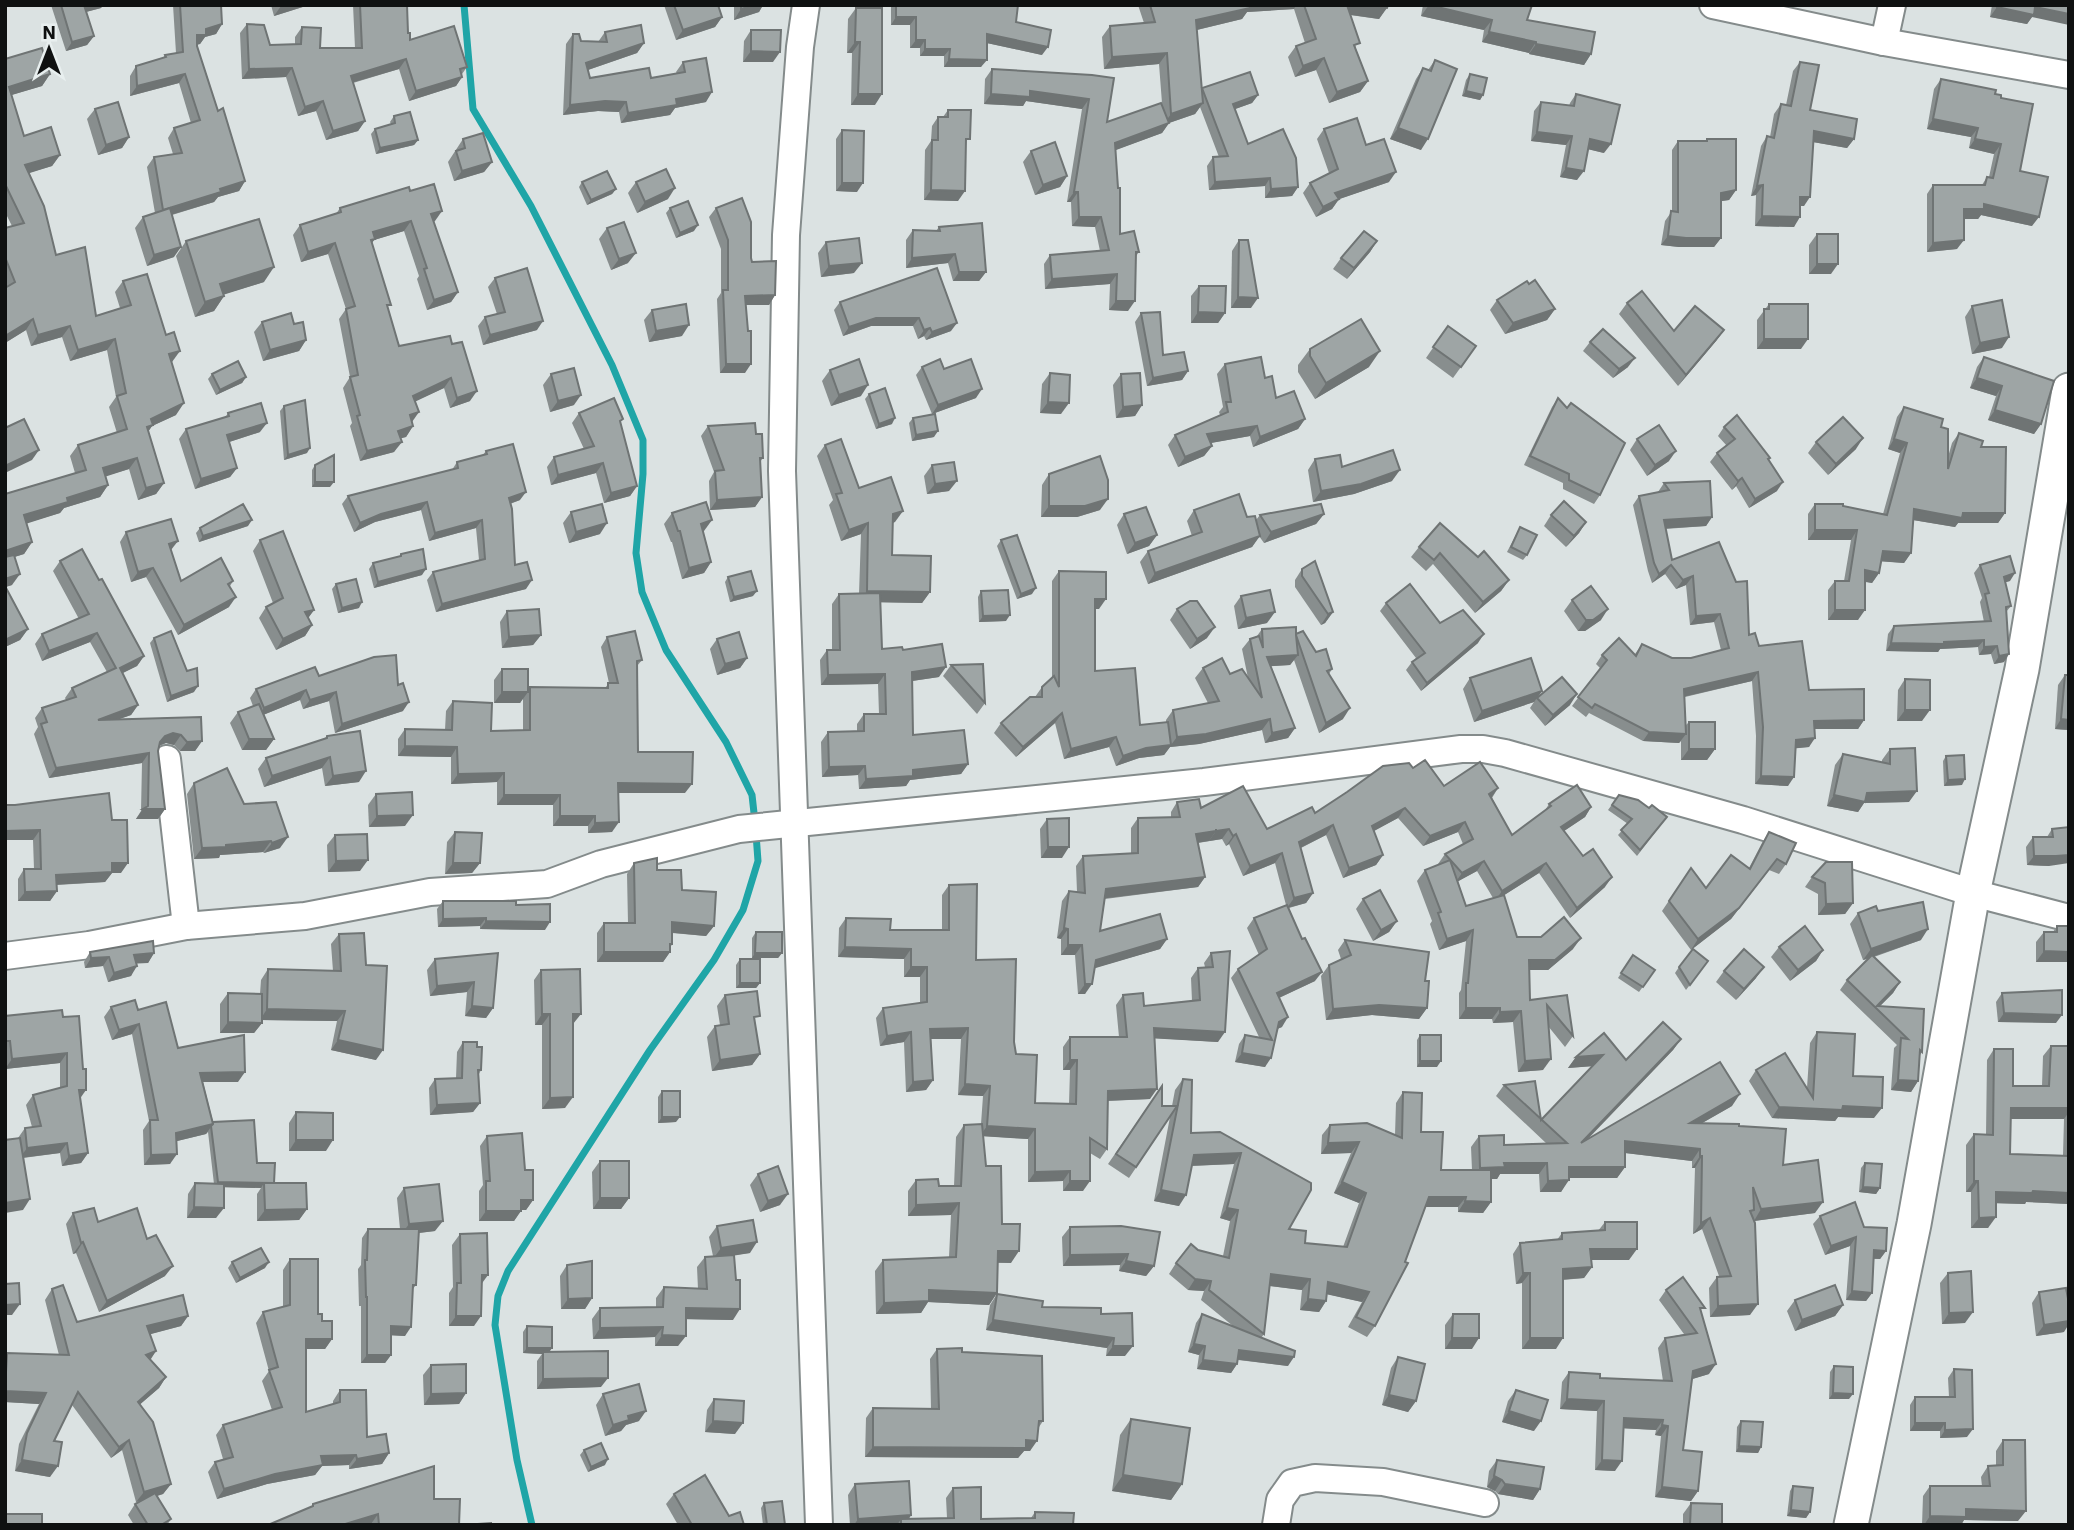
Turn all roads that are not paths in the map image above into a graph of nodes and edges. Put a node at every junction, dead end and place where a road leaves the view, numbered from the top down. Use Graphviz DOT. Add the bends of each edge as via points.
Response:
graph roads {
  1 [pos="806,5"];
  2 [pos="1713,5"];
  3 [pos="1892,5"];
  4 [pos="1884,42"];
  5 [pos="2069,75"];
  6 [pos="2069,390"];
  7 [pos="167,758"];
  8 [pos="786,825"];
  9 [pos="1973,893"];
  10 [pos="2069,918"];
  11 [pos="186,926"];
  12 [pos="5,956"];
  13 [pos="1486,1503"];
  14 [pos="819,1525"];
  15 [pos="1276,1525"];
  16 [pos="1851,1525"];
  1 -- 8 [label="street" via="786,235 782,485"];
  2 -- 4 [label="street"];
  3 -- 4 [label="street"];
  4 -- 5 [label="street"];
  6 -- 9 [label="street" via="2022,669"];
  7 -- 11 [label="street"];
  8 -- 9 [label="street" via="1483,749 1743,820"];
  8 -- 11 [label="street" via="739,829 601,864 547,884 430,892 304,916"];
  8 -- 14 [label="street"];
  9 -- 10 [label="street"];
  9 -- 16 [label="street" via="1914,1224"];
  11 -- 12 [label="street"];
  13 -- 15 [label="street" via="1384,1482 1315,1478 1292,1483 1280,1500"];
}
